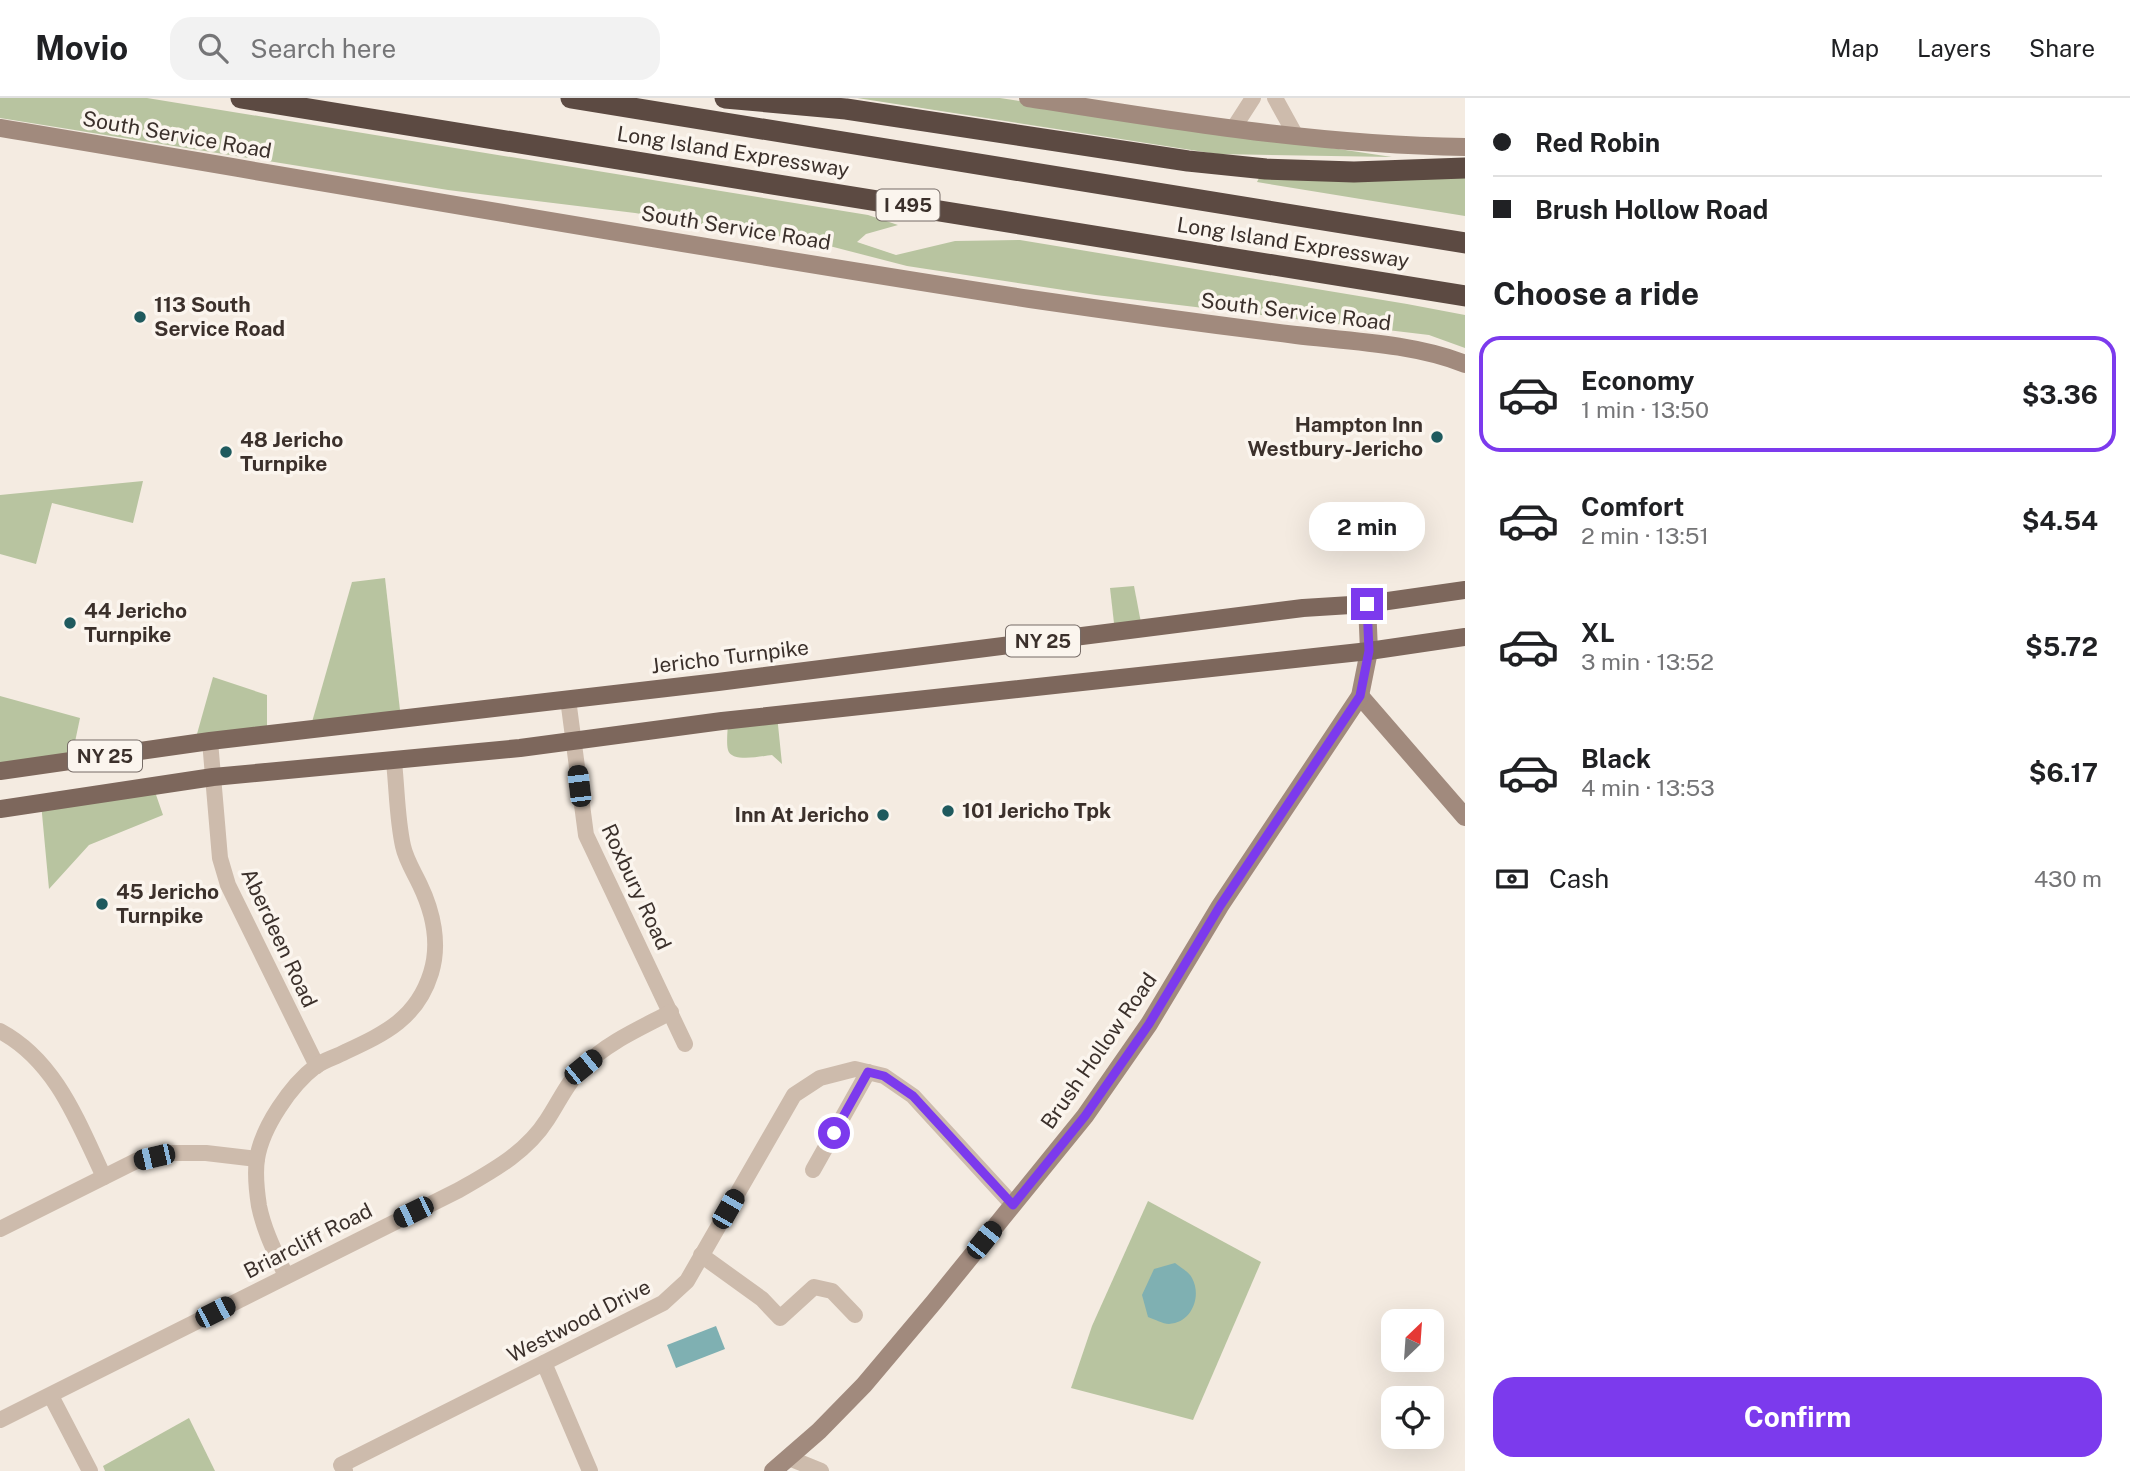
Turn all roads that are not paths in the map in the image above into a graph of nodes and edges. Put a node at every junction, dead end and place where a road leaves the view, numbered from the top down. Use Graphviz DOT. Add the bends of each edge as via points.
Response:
graph roads {
  1 [pos="241,98"];
  2 [pos="571,98"];
  3 [pos="725,98"];
  4 [pos="1028,98"];
  5 [pos="1253,98"];
  6 [pos="1275,98"];
  7 [pos="0,128"];
  8 [pos="1233,129"];
  9 [pos="1296,136"];
  10 [pos="1465,147"];
  11 [pos="1465,168"];
  12 [pos="1465,243"];
  13 [pos="1465,296"];
  14 [pos="1465,364"];
  15 [pos="1465,590"];
  16 [pos="1367,604"];
  17 [pos="1465,638"];
  18 [pos="1369,651"];
  19 [pos="1360,696"];
  20 [pos="568,699"];
  21 [pos="210,741"];
  22 [pos="573,743"];
  23 [pos="394,762"];
  24 [pos="0,771"];
  25 [pos="213,778"];
  26 [pos="0,810"];
  27 [pos="1465,817"];
  28 [pos="671,1012"];
  29 [pos="0,1031"];
  30 [pos="685,1044"];
  31 [pos="317,1066"];
  32 [pos="868,1072"];
  33 [pos="257,1159"];
  34 [pos="813,1170"];
  35 [pos="104,1177"];
  36 [pos="1013,1205"];
  37 [pos="0,1229"];
  38 [pos="701,1255"];
  39 [pos="286,1276"];
  40 [pos="855,1315"];
  41 [pos="544,1363"];
  42 [pos="51,1396"];
  43 [pos="0,1420"];
  44 [pos="789,1458"];
  45 [pos="90,1471"];
  46 [pos="345,1471"];
  47 [pos="590,1471"];
  48 [pos="773,1471"];
  49 [pos="821,1471"];
  1 -- 13 [label="highway, Long Island Expressway / I 495"];
  2 -- 12 [label="highway, Long Island Expressway / I 495"];
  3 -- 11 [label="highway" via="846,109 1188,161 1354,172"];
  4 -- 8 [label="main road"];
  5 -- 8 [label="street"];
  6 -- 9 [label="street"];
  7 -- 14 [label="main road, South Service Road" via="1026,298 1383,345"];
  8 -- 9 [label="main road"];
  9 -- 10 [label="main road"];
  15 -- 16 [label="main road, Jericho Turnpike / NY 25"];
  16 -- 18 [label="main road, Brush Hollow Road"];
  16 -- 20 [label="main road, Jericho Turnpike / NY 25" via="1303,608"];
  17 -- 18 [label="main road, NY 25"];
  18 -- 19 [label="main road, Brush Hollow Road"];
  18 -- 22 [label="main road, NY 25" via="722,721"];
  19 -- 27 [label="main road"];
  19 -- 36 [label="main road, Brush Hollow Road" via="1220,906 1149,1024 1085,1116"];
  20 -- 21 [label="main road, Jericho Turnpike / NY 25"];
  20 -- 22 [label="street, Roxbury Road"];
  21 -- 24 [label="main road, Jericho Turnpike / NY 25"];
  21 -- 25 [label="street, Aberdeen Road"];
  22 -- 23 [label="main road, NY 25"];
  22 -- 28 [label="street, Roxbury Road" via="586,835"];
  23 -- 25 [label="main road, NY 25"];
  23 -- 31 [label="street" via="403,847 433,924 436,948 432,970 426,989 397,1024"];
  25 -- 26 [label="main road, NY 25"];
  25 -- 31 [label="street, Aberdeen Road" via="221,862 228,885"];
  28 -- 30 [label="street, Roxbury Road"];
  28 -- 39 [label="street, Briarcliff Road" via="612,1043 583,1067 546,1122 505,1163"];
  29 -- 35 [label="street" via="32,1054 54,1078"];
  31 -- 33 [label="street" via="281,1103"];
  32 -- 34 [label="street"];
  32 -- 36 [label="street, Westwood Drive" via="884,1076 913,1096"];
  32 -- 38 [label="street, Westwood Drive" via="855,1069 820,1077 794,1095"];
  33 -- 35 [label="street" via="169,1153 138,1160"];
  33 -- 39 [label="street" via="259,1206"];
  35 -- 37 [label="street"];
  36 -- 44 [label="main road, Brush Hollow Road" via="864,1385"];
  38 -- 40 [label="street" via="762,1299 780,1318 814,1287 832,1292"];
  38 -- 41 [label="street, Westwood Drive" via="687,1281 663,1303"];
  39 -- 42 [label="street, Briarcliff Road"];
  41 -- 46 [label="street, Westwood Drive" via="341,1465"];
  41 -- 47 [label="street"];
  42 -- 43 [label="street, Briarcliff Road"];
  42 -- 45 [label="street"];
  44 -- 48 [label="main road, Brush Hollow Road"];
  44 -- 49 [label="street"];
}
